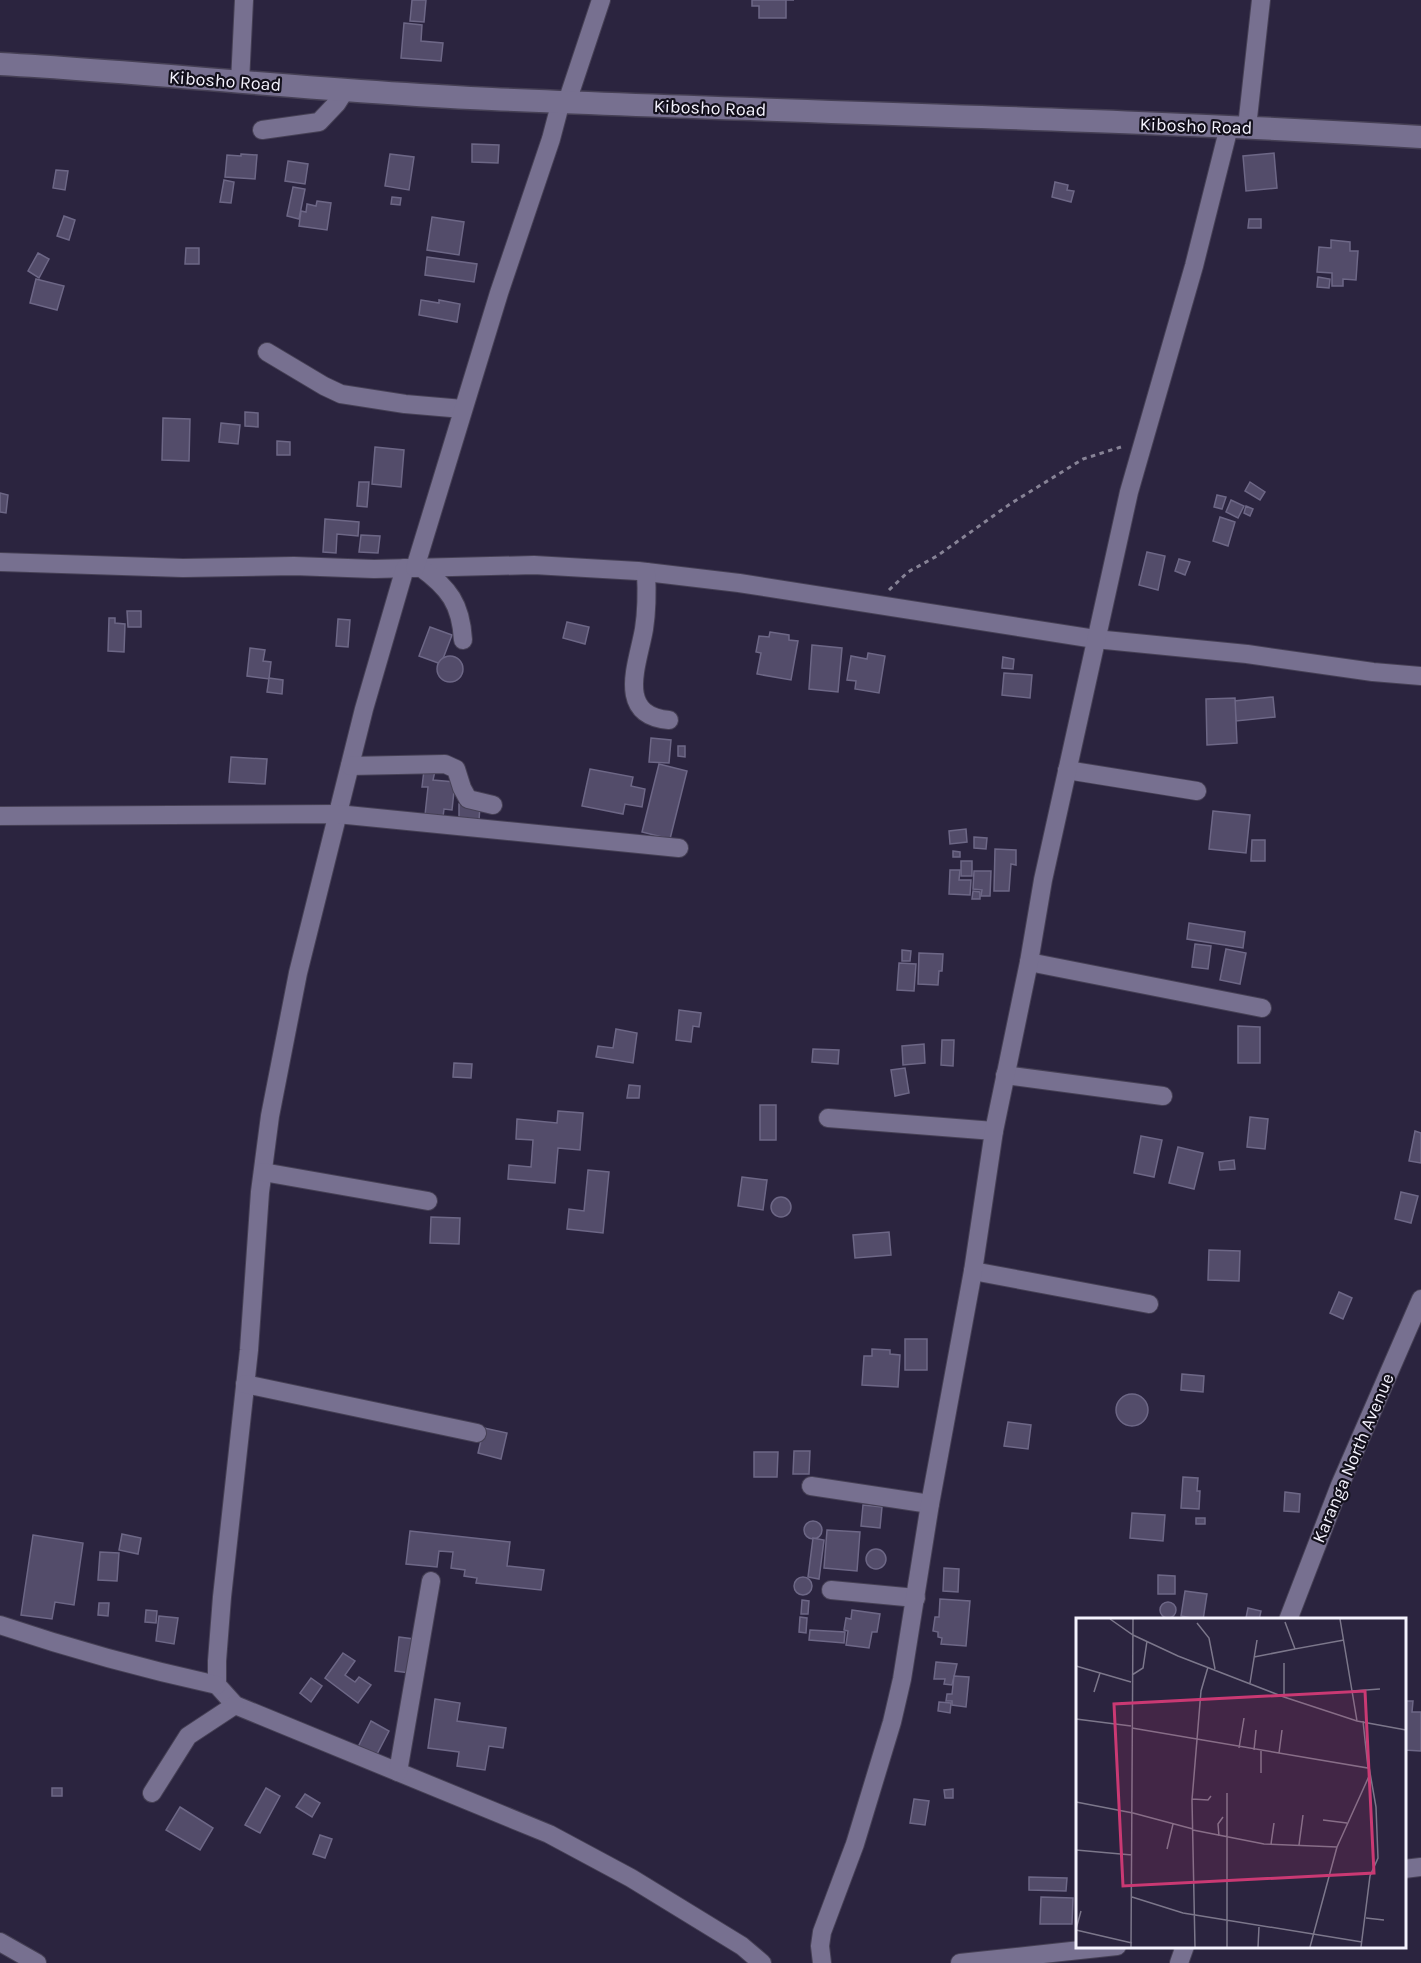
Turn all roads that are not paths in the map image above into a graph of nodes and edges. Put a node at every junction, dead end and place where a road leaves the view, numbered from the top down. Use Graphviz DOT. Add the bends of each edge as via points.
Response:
graph roads {
  1 [pos="244,0"];
  2 [pos="601,0"];
  3 [pos="1261,0"];
  4 [pos="0,64"];
  5 [pos="240,82"];
  6 [pos="346,89"];
  7 [pos="564,102"];
  8 [pos="1238,127"];
  9 [pos="262,130"];
  10 [pos="1421,137"];
  11 [pos="267,352"];
  12 [pos="464,409"];
  13 [pos="0,562"];
  14 [pos="413,568"];
  15 [pos="646,572"];
  16 [pos="1095,639"];
  17 [pos="463,640"];
  18 [pos="1421,676"];
  19 [pos="669,720"];
  20 [pos="350,766"];
  21 [pos="1067,770"];
  22 [pos="1197,791"];
  23 [pos="493,805"];
  24 [pos="337,814"];
  25 [pos="0,816"];
  26 [pos="679,848"];
  27 [pos="1029,962"];
  28 [pos="1263,1008"];
  29 [pos="1005,1075"];
  30 [pos="1163,1096"];
  31 [pos="828,1118"];
  32 [pos="994,1131"];
  33 [pos="263,1172"];
  34 [pos="428,1201"];
  35 [pos="973,1271"];
  36 [pos="1421,1299"];
  37 [pos="1149,1304"];
  38 [pos="1413,1336"];
  39 [pos="245,1384"];
  40 [pos="477,1433"];
  41 [pos="811,1486"];
  42 [pos="930,1504"];
  43 [pos="431,1581"];
  44 [pos="831,1590"];
  45 [pos="916,1598"];
  46 [pos="1289,1618"];
  47 [pos="0,1625"];
  48 [pos="217,1685"];
  49 [pos="235,1704"];
  50 [pos="398,1773"];
  51 [pos="152,1793"];
  52 [pos="1421,1867"];
  53 [pos="1406,1869"];
  54 [pos="0,1942"];
  55 [pos="1107,1948"];
  56 [pos="1185,1948"];
  57 [pos="37,1963"];
  58 [pos="762,1963"];
  59 [pos="822,1963"];
  60 [pos="960,1963"];
  61 [pos="1179,1963"];
  1 -- 5 [label="street"];
  2 -- 7 [label="street"];
  3 -- 8 [label="street"];
  4 -- 5 [label="street, Kibosho Road"];
  5 -- 6 [label="street, Kibosho Road"];
  6 -- 7 [label="street, Kibosho Road"];
  6 -- 9 [label="street" via="318,122"];
  7 -- 8 [label="street, Kibosho Road"];
  7 -- 12 [label="street"];
  8 -- 10 [label="street, Kibosho Road"];
  8 -- 16 [label="street" via="1129,492"];
  11 -- 12 [label="street" via="340,394"];
  12 -- 14 [label="street"];
  13 -- 14 [label="street" via="183,568"];
  14 -- 15 [label="street" via="534,566"];
  14 -- 17 [label="street" via="446,590 457,605"];
  14 -- 20 [label="street" via="384,636"];
  15 -- 16 [label="street"];
  15 -- 19 [label="street" via="646,614 635,676 636,698 649,716"];
  16 -- 18 [label="street"];
  16 -- 21 [label="street"];
  20 -- 23 [label="street" via="446,764 456,769 468,800"];
  20 -- 24 [label="street"];
  21 -- 22 [label="street"];
  21 -- 27 [label="street"];
  24 -- 25 [label="street"];
  24 -- 26 [label="street"];
  24 -- 33 [label="street" via="283,1043"];
  27 -- 28 [label="street"];
  27 -- 29 [label="street"];
  29 -- 30 [label="street"];
  29 -- 32 [label="street"];
  31 -- 32 [label="street"];
  32 -- 35 [label="street"];
  33 -- 34 [label="street"];
  33 -- 39 [label="street"];
  35 -- 37 [label="street"];
  35 -- 42 [label="street"];
  36 -- 38 [label="street, Karanga North Avenue"];
  38 -- 46 [label="street, Karanga North Avenue" via="1340,1485"];
  39 -- 40 [label="street"];
  39 -- 48 [label="street" via="222,1597"];
  41 -- 42 [label="street"];
  42 -- 45 [label="street"];
  43 -- 50 [label="street"];
  44 -- 45 [label="street"];
  45 -- 59 [label="street" via="892,1722 855,1844 822,1932"];
  47 -- 48 [label="street" via="62,1646"];
  48 -- 49 [label="street"];
  49 -- 50 [label="street"];
  49 -- 51 [label="street" via="188,1737"];
  50 -- 58 [label="street" via="549,1834 631,1878 742,1946"];
  52 -- 53 [label="street"];
  54 -- 57 [label="street"];
  55 -- 60 [label="street"];
  56 -- 61 [label="street"];
}
